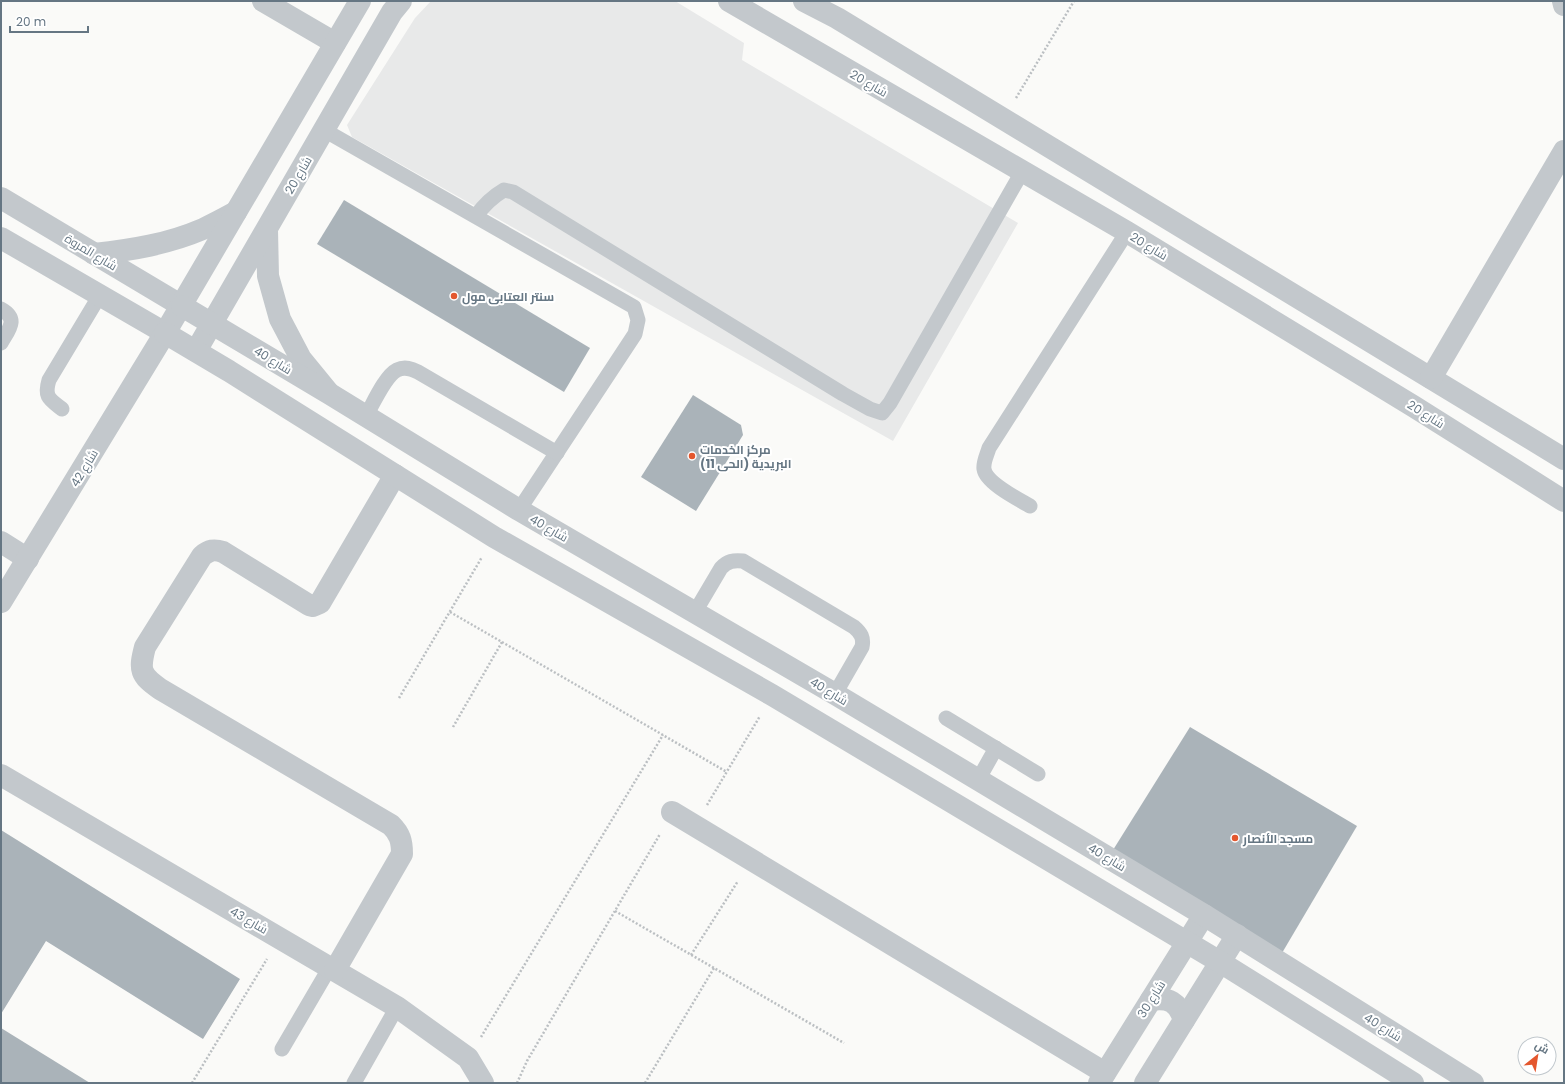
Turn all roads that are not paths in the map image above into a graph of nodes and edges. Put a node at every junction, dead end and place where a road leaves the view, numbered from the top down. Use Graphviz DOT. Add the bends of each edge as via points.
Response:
graph roads {
  1 [pos="263,1"];
  2 [pos="360,1"];
  3 [pos="401,1"];
  4 [pos="729,1"];
  5 [pos="804,1"];
  6 [pos="1563,1"];
  7 [pos="1564,5"];
  8 [pos="335,43"];
  9 [pos="324,130"];
  10 [pos="1564,151"];
  11 [pos="1022,172"];
  12 [pos="1,198"];
  13 [pos="236,212"];
  14 [pos="476,216"];
  15 [pos="267,230"];
  16 [pos="1127,232"];
  17 [pos="1,238"];
  18 [pos="94,254"];
  19 [pos="100,295"];
  20 [pos="182,306"];
  21 [pos="1,309"];
  22 [pos="212,324"];
  23 [pos="165,334"];
  24 [pos="1,343"];
  25 [pos="196,351"];
  26 [pos="1423,373"];
  27 [pos="330,394"];
  28 [pos="1398,397"];
  29 [pos="62,409"];
  30 [pos="366,416"];
  31 [pos="557,453"];
  32 [pos="1564,458"];
  33 [pos="394,475"];
  34 [pos="1564,501"];
  35 [pos="1030,506"];
  36 [pos="519,510"];
  37 [pos="1,542"];
  38 [pos="28,558"];
  39 [pos="1,602"];
  40 [pos="695,612"];
  41 [pos="835,694"];
  42 [pos="946,718"];
  43 [pos="996,748"];
  44 [pos="1038,774"];
  45 [pos="1,775"];
  46 [pos="978,780"];
  47 [pos="672,812"];
  48 [pos="1204,915"];
  49 [pos="1237,935"];
  50 [pos="1187,943"];
  51 [pos="1220,962"];
  52 [pos="332,969"];
  53 [pos="1151,1000"];
  54 [pos="397,1007"];
  55 [pos="1184,1020"];
  56 [pos="282,1049"];
  57 [pos="1102,1078"];
  58 [pos="354,1083"];
  59 [pos="483,1083"];
  60 [pos="1145,1083"];
  61 [pos="1413,1083"];
  62 [pos="1473,1083"];
  1 -- 8 [label="street"];
  2 -- 8 [label="street"];
  3 -- 9 [label="street, شارع 20" via="392,12"];
  4 -- 11 [label="street, شارع 20"];
  5 -- 26 [label="street" via="837,18"];
  6 -- 7 [label="street"];
  8 -- 13 [label="street"];
  9 -- 14 [label="lane"];
  9 -- 15 [label="street, شارع 20"];
  10 -- 26 [label="street"];
  11 -- 14 [label="lane" via="882,413 843,394 512,192 504,190 495,195"];
  11 -- 16 [label="street, شارع 20"];
  12 -- 18 [label="street, شارع المروة"];
  13 -- 18 [label="street" via="203,229 168,241 132,250"];
  13 -- 20 [label="street"];
  14 -- 31 [label="lane" via="634,307 638,320 635,334"];
  15 -- 22 [label="street, شارع 20"];
  15 -- 27 [label="street" via="268,276 280,319 301,360"];
  16 -- 28 [label="street, شارع 20"];
  16 -- 35 [label="lane" via="993,441 985,459 984,470 989,480"];
  17 -- 19 [label="street"];
  18 -- 20 [label="street, شارع المروة"];
  19 -- 23 [label="street"];
  19 -- 29 [label="lane" via="50,380 47,393 49,399"];
  20 -- 22 [label="street, شارع 40"];
  20 -- 23 [label="street"];
  21 -- 24 [label="lane" via="11,316 12,321"];
  22 -- 25 [label="street, شارع 20"];
  22 -- 27 [label="street, شارع 40"];
  23 -- 25 [label="street"];
  23 -- 38 [label="street, شارع 42"];
  25 -- 33 [label="street"];
  26 -- 28 [label="street"];
  26 -- 32 [label="street"];
  27 -- 30 [label="street, شارع 40"];
  28 -- 34 [label="street, شارع 20"];
  30 -- 31 [label="lane" via="390,376 398,369 408,368"];
  30 -- 36 [label="street, شارع 40"];
  31 -- 36 [label="lane"];
  33 -- 50 [label="street" via="494,537 772,695"];
  33 -- 52 [label="street" via="320,603 309,605 223,552 216,549 208,551 202,556 145,647 141,663 146,679 160,689 391,825 398,833 402,843 402,854"];
  36 -- 40 [label="street, شارع 40"];
  37 -- 38 [label="street"];
  38 -- 39 [label="street, شارع 42"];
  40 -- 41 [label="street, شارع 40"];
  40 -- 41 [label="lane" via="721,568 727,562 743,561 860,632 864,640 862,647"];
  41 -- 46 [label="street, شارع 40"];
  42 -- 43 [label="lane"];
  43 -- 44 [label="lane"];
  43 -- 46 [label="lane"];
  45 -- 52 [label="street, شارع 43"];
  46 -- 48 [label="street, شارع 40"];
  47 -- 57 [label="street"];
  48 -- 49 [label="street, شارع 40"];
  48 -- 50 [label="street, شارع 30"];
  49 -- 51 [label="street"];
  49 -- 62 [label="street, شارع 40"];
  50 -- 51 [label="street"];
  50 -- 53 [label="street, شارع 30"];
  51 -- 55 [label="street"];
  51 -- 61 [label="street"];
  52 -- 54 [label="street, شارع 43"];
  52 -- 56 [label="lane"];
  53 -- 55 [label="street" via="1162,998 1172,1002 1180,1010"];
  53 -- 57 [label="street, شارع 30"];
  54 -- 58 [label="lane"];
  54 -- 59 [label="street, شارع 43" via="468,1058"];
  55 -- 60 [label="street"];
}
